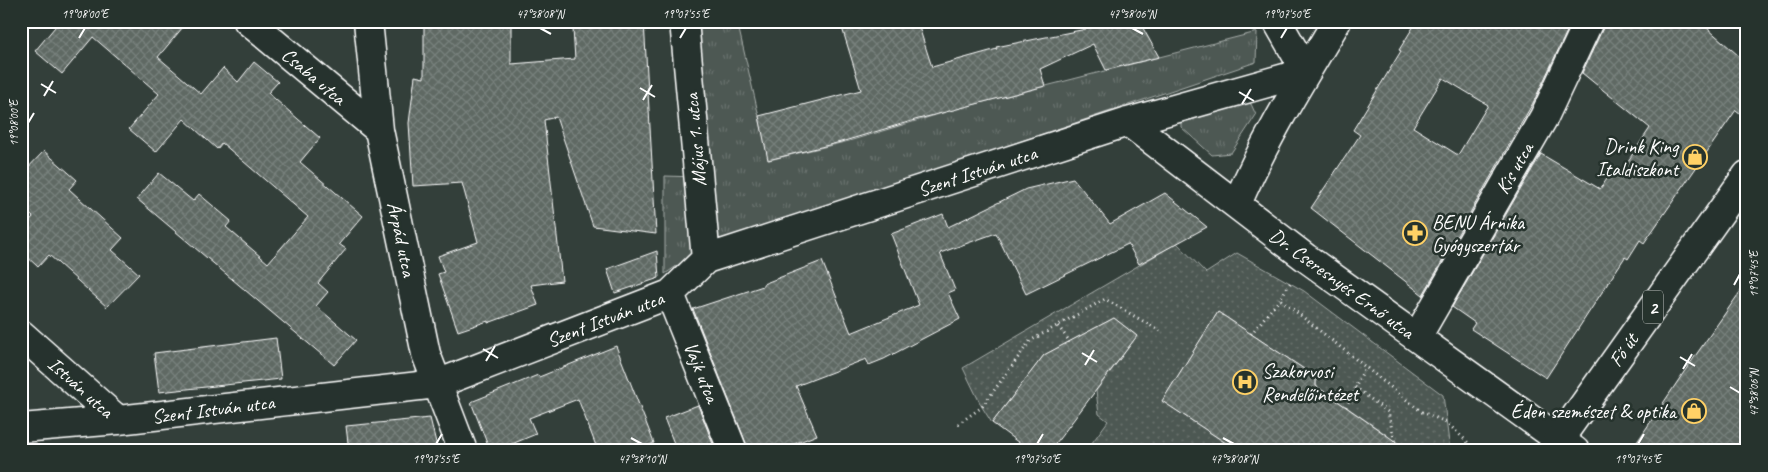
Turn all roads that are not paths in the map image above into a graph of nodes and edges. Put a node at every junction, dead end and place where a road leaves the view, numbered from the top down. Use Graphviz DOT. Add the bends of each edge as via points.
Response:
graph roads {
  1 [pos="248,21"];
  2 [pos="368,21"];
  3 [pos="684,21"];
  4 [pos="1277,21"];
  5 [pos="1337,21"];
  6 [pos="1588,21"];
  7 [pos="1306,72"];
  8 [pos="1128,122"];
  9 [pos="379,130"];
  10 [pos="1747,175"];
  11 [pos="1237,204"];
  12 [pos="706,259"];
  13 [pos="670,294"];
  14 [pos="21,334"];
  15 [pos="1416,337"];
  16 [pos="437,384"];
  17 [pos="118,420"];
  18 [pos="21,428"];
  19 [pos="1562,447"];
  20 [pos="463,451"];
  21 [pos="733,451"];
  1 -- 9 [label="street, Csaba utca"];
  2 -- 9 [label="street, Árpád utca"];
  3 -- 12 [label="street, Május 1. utca"];
  4 -- 7 [label="street"];
  5 -- 7 [label="street"];
  6 -- 15 [label="street, Kis utca" via="1544,117"];
  7 -- 8 [label="street, Szent István utca"];
  7 -- 11 [label="street" via="1253,166"];
  8 -- 11 [label="street, Dr. Cseresnyés Ernő utca"];
  8 -- 12 [label="street, Szent István utca"];
  9 -- 16 [label="street, Árpád utca" via="426,354"];
  10 -- 19 [label="street, Fő út / 2"];
  11 -- 15 [label="street, Dr. Cseresnyés Ernő utca"];
  12 -- 13 [label="street, Szent István utca"];
  13 -- 16 [label="street, Szent István utca"];
  13 -- 21 [label="street, Vajk utca"];
  14 -- 17 [label="street, István utca"];
  15 -- 19 [label="street, Dr. Cseresnyés Ernő utca"];
  16 -- 17 [label="street, Szent István utca"];
  16 -- 20 [label="street, Árpád utca"];
  17 -- 18 [label="street, Szent István utca"];
}
